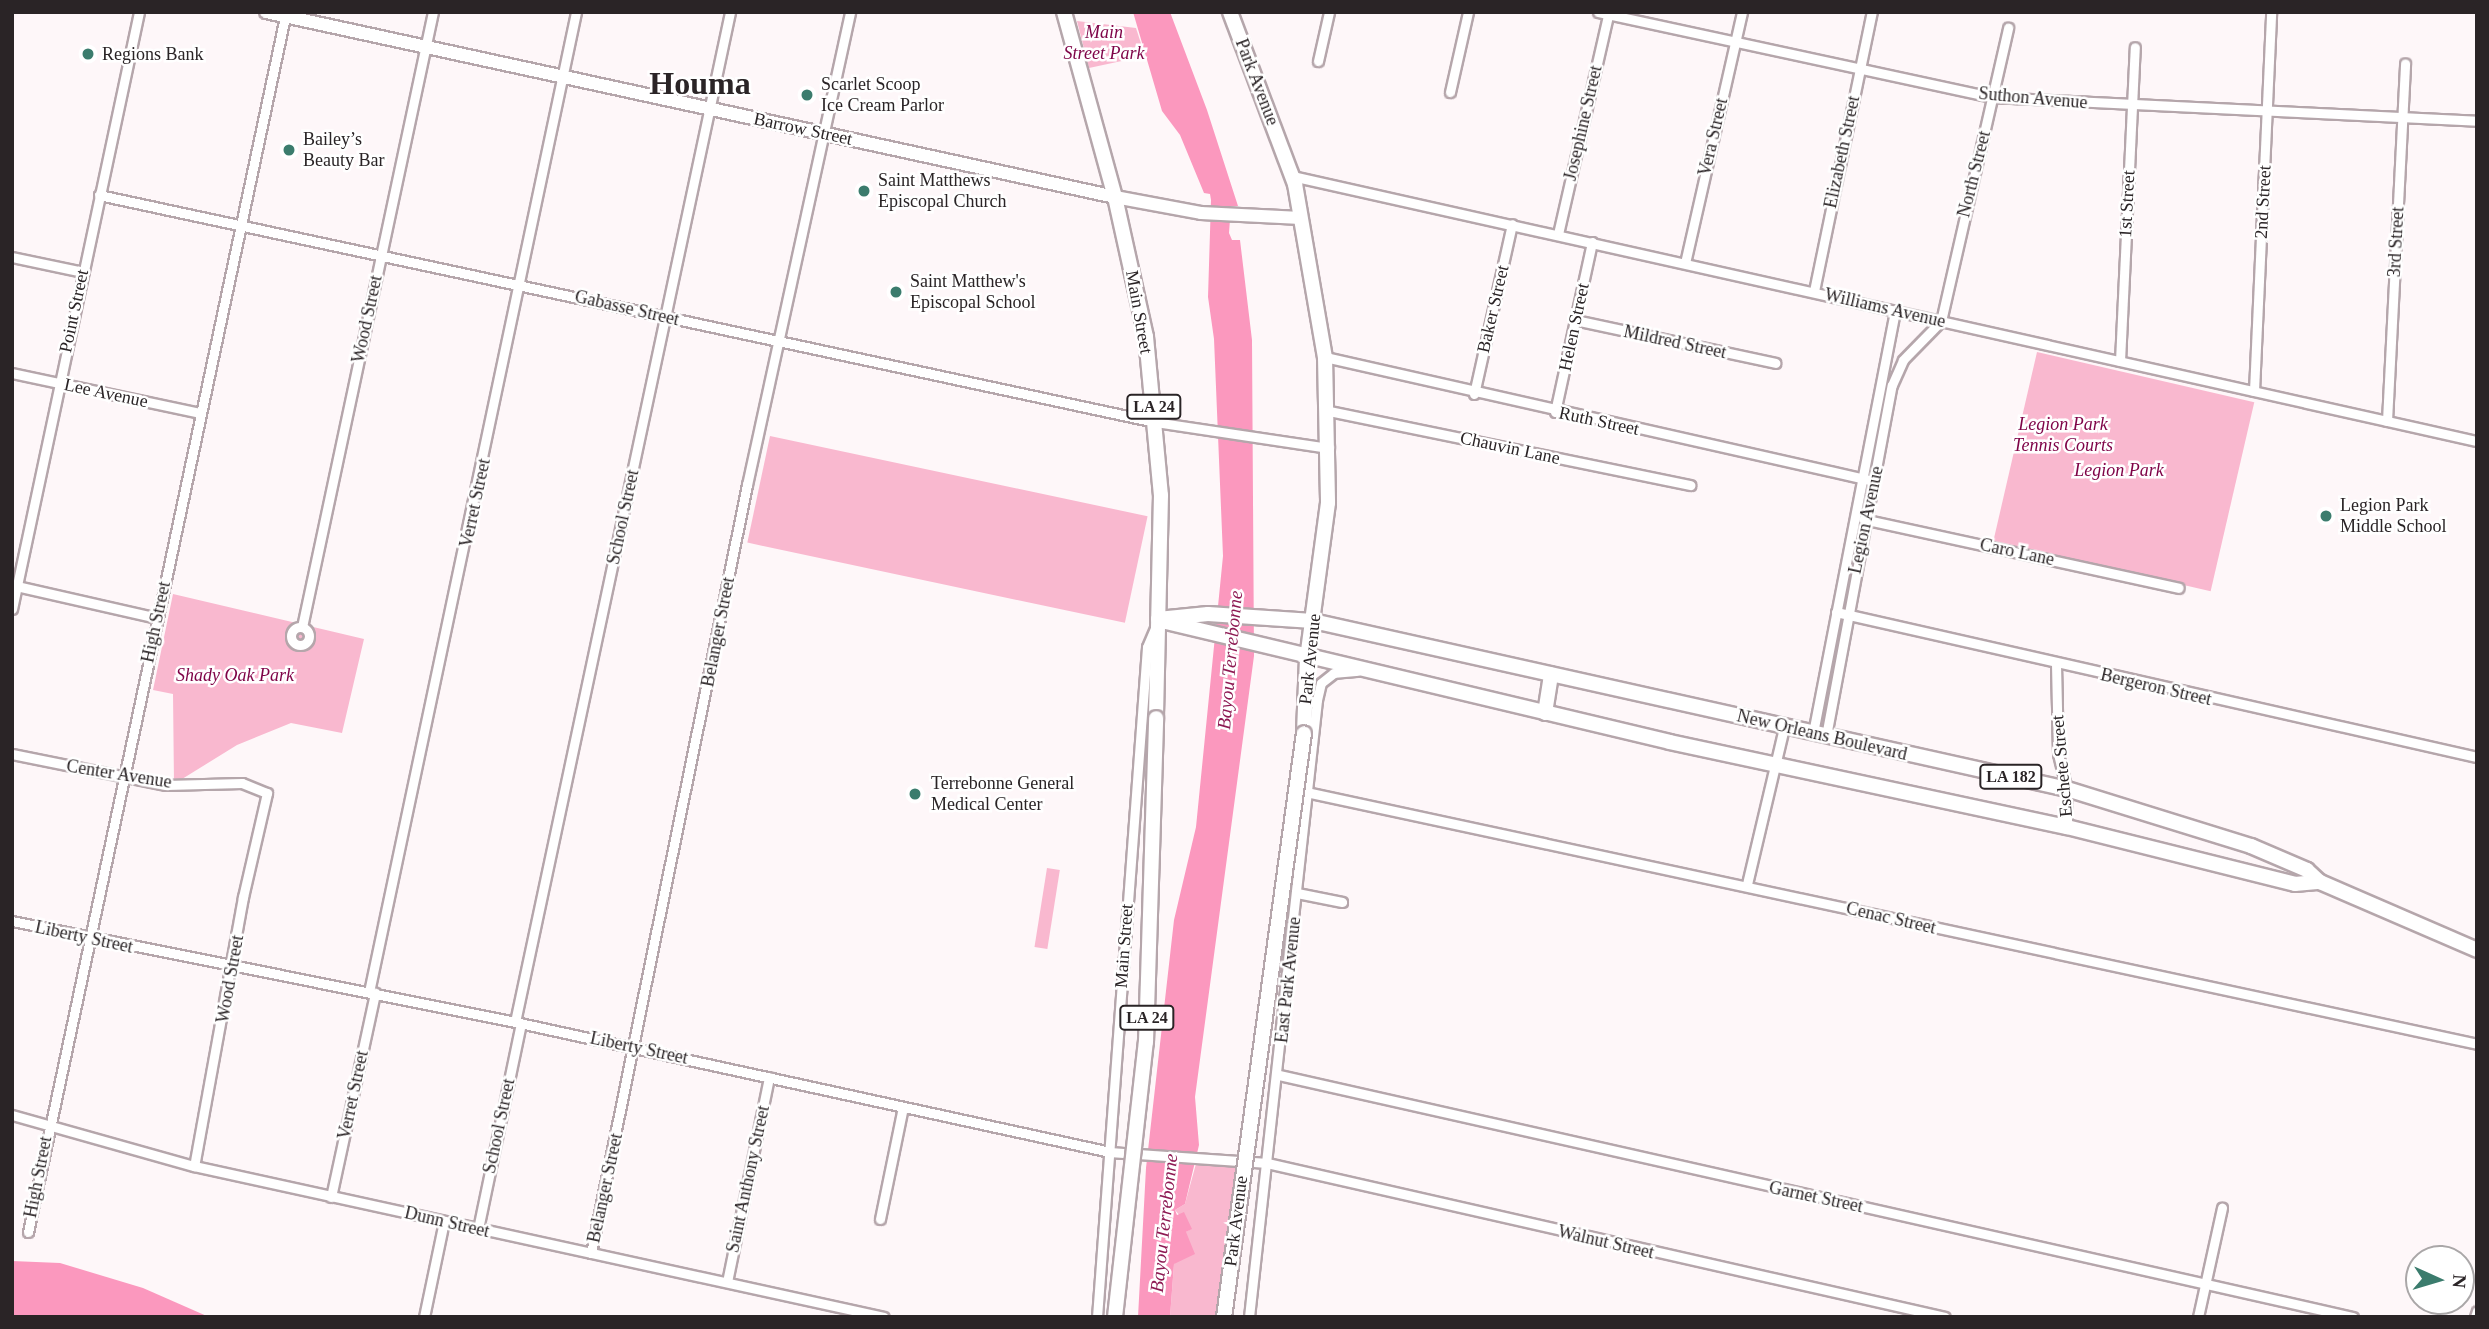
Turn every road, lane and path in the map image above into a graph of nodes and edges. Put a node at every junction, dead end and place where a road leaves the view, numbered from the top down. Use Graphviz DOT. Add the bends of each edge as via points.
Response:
graph roads {
  1 [pos="139,12"];
  2 [pos="266,12"];
  3 [pos="433,12"];
  4 [pos="576,12"];
  5 [pos="730,12"];
  6 [pos="850,12"];
  7 [pos="1064,12"];
  8 [pos="1230,12"];
  9 [pos="1329,12"];
  10 [pos="1468,12"];
  11 [pos="1742,12"];
  12 [pos="1872,12"];
  13 [pos="2271,12"];
  14 [pos="1605,13"];
  15 [pos="286,14"];
  16 [pos="2008,27"];
  17 [pos="1735,41"];
  18 [pos="2134,47"];
  19 [pos="426,48"];
  20 [pos="1318,61"];
  21 [pos="2405,64"];
  22 [pos="1860,68"];
  23 [pos="562,78"];
  24 [pos="1450,92"];
  25 [pos="1994,98"];
  26 [pos="2132,105"];
  27 [pos="709,109"];
  28 [pos="2268,111"];
  29 [pos="2402,117"];
  30 [pos="2477,121"];
  31 [pos="824,134"];
  32 [pos="1292,176"];
  33 [pos="99,195"];
  34 [pos="1115,197"];
  35 [pos="1301,218"];
  36 [pos="1512,224"];
  37 [pos="241,225"];
  38 [pos="1558,234"];
  39 [pos="1592,242"];
  40 [pos="381,256"];
  41 [pos="12,257"];
  42 [pos="1685,263"];
  43 [pos="83,272"];
  44 [pos="519,284"];
  45 [pos="1814,291"];
  46 [pos="1895,310"];
  47 [pos="667,317"];
  48 [pos="1575,320"];
  49 [pos="1941,321"];
  50 [pos="780,343"];
  51 [pos="1325,357"];
  52 [pos="2120,360"];
  53 [pos="1775,363"];
  54 [pos="12,373"];
  55 [pos="58,383"];
  56 [pos="1879,390"];
  57 [pos="2254,391"];
  58 [pos="1891,393"];
  59 [pos="1474,394"];
  60 [pos="1329,411"];
  61 [pos="1555,412"];
  62 [pos="200,414"];
  63 [pos="2387,421"];
  64 [pos="1156,422"];
  65 [pos="2477,441"];
  66 [pos="1329,448"];
  67 [pos="1862,479"];
  68 [pos="1874,481"];
  69 [pos="1690,485"];
  70 [pos="1854,517"];
  71 [pos="1866,519"];
  72 [pos="15,586"];
  73 [pos="2179,588"];
  74 [pos="12,609"];
  75 [pos="1836,612"];
  76 [pos="1846,614"];
  77 [pos="157,618"];
  78 [pos="1158,619"];
  79 [pos="1312,621"];
  80 [pos="302,627"];
  81 [pos="1307,658"];
  82 [pos="1827,659"];
  83 [pos="1838,662"];
  84 [pos="2056,664"];
  85 [pos="1358,670"];
  86 [pos="1551,674"];
  87 [pos="1545,713"];
  88 [pos="1784,727"];
  89 [pos="1819,734"];
  90 [pos="12,754"];
  91 [pos="2477,757"];
  92 [pos="1776,765"];
  93 [pos="122,777"];
  94 [pos="2067,789"];
  95 [pos="1306,792"];
  96 [pos="267,793"];
  97 [pos="2067,827"];
  98 [pos="2320,882"];
  99 [pos="1747,884"];
  100 [pos="1297,893"];
  101 [pos="1342,902"];
  102 [pos="12,921"];
  103 [pos="89,937"];
  104 [pos="2477,950"];
  105 [pos="234,963"];
  106 [pos="372,992"];
  107 [pos="518,1022"];
  108 [pos="2477,1044"];
  109 [pos="636,1047"];
  110 [pos="1279,1075"];
  111 [pos="769,1077"];
  112 [pos="903,1107"];
  113 [pos="12,1115"];
  114 [pos="48,1127"];
  115 [pos="1110,1152"];
  116 [pos="1267,1163"];
  117 [pos="194,1166"];
  118 [pos="331,1197"];
  119 [pos="2222,1208"];
  120 [pos="880,1219"];
  121 [pos="444,1221"];
  122 [pos="478,1229"];
  123 [pos="28,1232"];
  124 [pos="591,1253"];
  125 [pos="727,1282"];
  126 [pos="2205,1283"];
  127 [pos="2477,1311"];
  128 [pos="2337,1315"];
  129 [pos="424,1317"];
  130 [pos="884,1317"];
  131 [pos="1097,1317"];
  132 [pos="1115,1317"];
  133 [pos="1224,1317"];
  134 [pos="1249,1317"];
  135 [pos="1945,1317"];
  136 [pos="2197,1317"];
  137 [pos="2353,1317"];
  138 [pos="2475,1317"];
  1 -- 33 [label="street, Point Street"];
  2 -- 15 [label="main road, Barrow Street"];
  3 -- 19 [label="street, Wood Street"];
  4 -- 23 [label="street, Verret Street"];
  5 -- 27 [label="street, School Street"];
  6 -- 31 [label="street, Belanger Street"];
  7 -- 34 [label="main road, Main Street / LA 24"];
  8 -- 32 [label="main road, Park Avenue"];
  9 -- 20 [label="street"];
  10 -- 24 [label="street"];
  11 -- 17 [label="street, Vera Street"];
  12 -- 22 [label="street, Elizabeth Street"];
  13 -- 28 [label="street, 2nd Street"];
  14 -- 17 [label="street, Suthon Avenue"];
  14 -- 38 [label="street, Josephine Street"];
  15 -- 19 [label="main road, Barrow Street"];
  15 -- 37 [label="street, High Street"];
  16 -- 25 [label="street, North Street"];
  17 -- 22 [label="street, Suthon Avenue"];
  17 -- 42 [label="street, Vera Street"];
  18 -- 26 [label="street, 1st Street"];
  19 -- 23 [label="main road, Barrow Street"];
  19 -- 40 [label="street, Wood Street"];
  21 -- 29 [label="street, 3rd Street"];
  22 -- 25 [label="street, Suthon Avenue"];
  22 -- 45 [label="street, Elizabeth Street"];
  23 -- 27 [label="main road, Barrow Street"];
  23 -- 44 [label="street, Verret Street"];
  25 -- 26 [label="street, Suthon Avenue"];
  25 -- 49 [label="street, North Street"];
  26 -- 28 [label="street, Suthon Avenue"];
  26 -- 52 [label="street, 1st Street"];
  27 -- 31 [label="main road, Barrow Street"];
  27 -- 47 [label="street, School Street"];
  28 -- 29 [label="street, Suthon Avenue"];
  28 -- 57 [label="street, 2nd Street"];
  29 -- 30 [label="street, Suthon Avenue"];
  29 -- 63 [label="street, 3rd Street"];
  31 -- 34 [label="main road, Barrow Street"];
  31 -- 50 [label="street, Belanger Street"];
  32 -- 35 [label="main road, Park Avenue"];
  32 -- 36 [label="street, Williams Avenue"];
  33 -- 37 [label="street, Gabasse Street"];
  33 -- 43 [label="street, Point Street"];
  34 -- 35 [label="main road, Barrow Street" via="1201,213"];
  34 -- 64 [label="main road, Main Street / LA 24" via="1146,337"];
  35 -- 51 [label="main road, Park Avenue"];
  36 -- 38 [label="street, Williams Avenue"];
  36 -- 59 [label="street, Baker Street"];
  37 -- 40 [label="street, Gabasse Street"];
  37 -- 62 [label="street, High Street"];
  38 -- 39 [label="street, Williams Avenue"];
  39 -- 42 [label="street, Williams Avenue"];
  39 -- 48 [label="street, Helen Street"];
  40 -- 44 [label="street, Gabasse Street"];
  40 -- 80 [label="street, Wood Street"];
  41 -- 43 [label="street"];
  42 -- 45 [label="street, Williams Avenue"];
  43 -- 55 [label="street, Point Street"];
  44 -- 47 [label="street, Gabasse Street"];
  44 -- 106 [label="street, Verret Street"];
  45 -- 46 [label="street, Williams Avenue"];
  46 -- 49 [label="street, Williams Avenue"];
  46 -- 56 [label="street, Legion Avenue"];
  47 -- 50 [label="street, Gabasse Street"];
  47 -- 107 [label="street, School Street"];
  48 -- 53 [label="street, Mildred Street"];
  48 -- 61 [label="street, Helen Street"];
  49 -- 52 [label="street, Williams Avenue"];
  49 -- 58 [label="street, Legion Avenue" via="1903,360"];
  50 -- 64 [label="street, Gabasse Street"];
  50 -- 109 [label="street, Belanger Street" via="747,485"];
  51 -- 59 [label="street, Ruth Street"];
  51 -- 60 [label="main road, Park Avenue"];
  52 -- 57 [label="street, Williams Avenue"];
  54 -- 55 [label="street, Lee Avenue"];
  55 -- 62 [label="street, Lee Avenue"];
  55 -- 72 [label="street, Point Street"];
  56 -- 58 [label="street"];
  56 -- 67 [label="street, Legion Avenue"];
  57 -- 63 [label="street, Williams Avenue"];
  58 -- 68 [label="street, Legion Avenue"];
  59 -- 61 [label="street, Ruth Street"];
  60 -- 66 [label="main road, Park Avenue"];
  60 -- 69 [label="street, Chauvin Lane"];
  61 -- 67 [label="street, Ruth Street"];
  62 -- 77 [label="street, High Street"];
  63 -- 65 [label="street, Williams Avenue"];
  64 -- 66 [label="street, Gabasse Street"];
  64 -- 78 [label="main road, Main Street / LA 24" via="1161,495"];
  66 -- 79 [label="main road, Park Avenue" via="1328,503"];
  67 -- 68 [label="street, Ruth Street"];
  67 -- 70 [label="street, Legion Avenue"];
  68 -- 71 [label="street, Legion Avenue"];
  70 -- 71 [label="street, Caro Lane"];
  70 -- 75 [label="street, Legion Avenue"];
  71 -- 73 [label="street, Caro Lane"];
  71 -- 76 [label="street, Legion Avenue"];
  72 -- 74 [label="street, Point Street"];
  72 -- 77 [label="street"];
  75 -- 76 [label="street, Bergeron Street"];
  75 -- 82 [label="street, Legion Avenue"];
  76 -- 83 [label="street, Legion Avenue"];
  76 -- 84 [label="street, Bergeron Street"];
  77 -- 93 [label="street, High Street"];
  78 -- 79 [label="main road, LA 182" via="1208,614"];
  78 -- 81 [label="main road, LA 182"];
  78 -- 115 [label="street, Main Street" via="1147,647"];
  78 -- 132 [label="main road, Main Street / LA 24, bridge" via="1146,1042"];
  79 -- 81 [label="main road, Park Avenue"];
  79 -- 86 [label="main road, New Orleans Boulevard / LA 182"];
  81 -- 85 [label="main road, New Orleans Boulevard / LA 182"];
  81 -- 133 [label="main road, Park Avenue, bridge" via="1304,733"];
  82 -- 83 [label="street"];
  82 -- 89 [label="street, Legion Avenue"];
  83 -- 89 [label="street, Legion Avenue"];
  84 -- 91 [label="street, Bergeron Street"];
  84 -- 94 [label="street, Eschete Street" via="2058,754"];
  85 -- 87 [label="main road, New Orleans Boulevard / LA 182"];
  85 -- 95 [label="street, East Park Avenue" via="1334,673 1321,683"];
  86 -- 87 [label="main road"];
  86 -- 88 [label="main road, New Orleans Boulevard / LA 182"];
  87 -- 92 [label="main road, New Orleans Boulevard / LA 182"];
  88 -- 89 [label="main road, New Orleans Boulevard / LA 182"];
  88 -- 92 [label="street"];
  89 -- 94 [label="main road, New Orleans Boulevard / LA 182"];
  90 -- 93 [label="street, Center Avenue"];
  92 -- 97 [label="main road, New Orleans Boulevard / LA 182"];
  92 -- 99 [label="street"];
  93 -- 96 [label="street, Center Avenue" via="166,785 242,783"];
  93 -- 103 [label="street, High Street"];
  94 -- 97 [label="street, Eschete Street"];
  94 -- 98 [label="main road, New Orleans Boulevard / LA 182" via="2250,846 2307,870"];
  95 -- 99 [label="street, Cenac Street"];
  95 -- 100 [label="street, East Park Avenue"];
  96 -- 105 [label="street, Wood Street" via="243,897"];
  97 -- 98 [label="main road, New Orleans Boulevard / LA 182" via="2294,884"];
  98 -- 104 [label="main road, New Orleans Boulevard / LA 182"];
  99 -- 108 [label="street, Cenac Street" via="2103,966"];
  100 -- 101 [label="street"];
  100 -- 110 [label="street, East Park Avenue"];
  102 -- 103 [label="street, Liberty Street"];
  103 -- 105 [label="street, Liberty Street" via="172,956"];
  103 -- 114 [label="street, High Street"];
  105 -- 106 [label="street, Liberty Street"];
  105 -- 117 [label="street, Wood Street"];
  106 -- 107 [label="street, Liberty Street"];
  106 -- 118 [label="street, Verret Street"];
  107 -- 109 [label="street, Liberty Street"];
  107 -- 122 [label="street, School Street"];
  109 -- 111 [label="street, Liberty Street"];
  109 -- 124 [label="street, Belanger Street"];
  110 -- 116 [label="street, East Park Avenue"];
  110 -- 126 [label="street, Garnet Street"];
  111 -- 112 [label="street, Liberty Street"];
  111 -- 125 [label="street, Saint Anthony Street"];
  112 -- 115 [label="street, Liberty Street"];
  112 -- 120 [label="street"];
  113 -- 114 [label="street, Dunn Street"];
  114 -- 117 [label="street, Dunn Street"];
  114 -- 123 [label="street, High Street"];
  115 -- 116 [label="street, Liberty Street"];
  115 -- 131 [label="street, Main Street"];
  116 -- 134 [label="street, East Park Avenue"];
  116 -- 135 [label="street, Walnut Street"];
  117 -- 118 [label="street, Dunn Street"];
  118 -- 121 [label="street, Dunn Street"];
  119 -- 126 [label="street"];
  121 -- 122 [label="street, Dunn Street"];
  121 -- 129 [label="street"];
  122 -- 124 [label="street, Dunn Street"];
  124 -- 125 [label="street, Dunn Street"];
  125 -- 130 [label="street, Dunn Street"];
  126 -- 128 [label="street, Garnet Street"];
  126 -- 136 [label="street"];
  127 -- 138 [label="street"];
  128 -- 137 [label="street, Garnet Street"];
}
